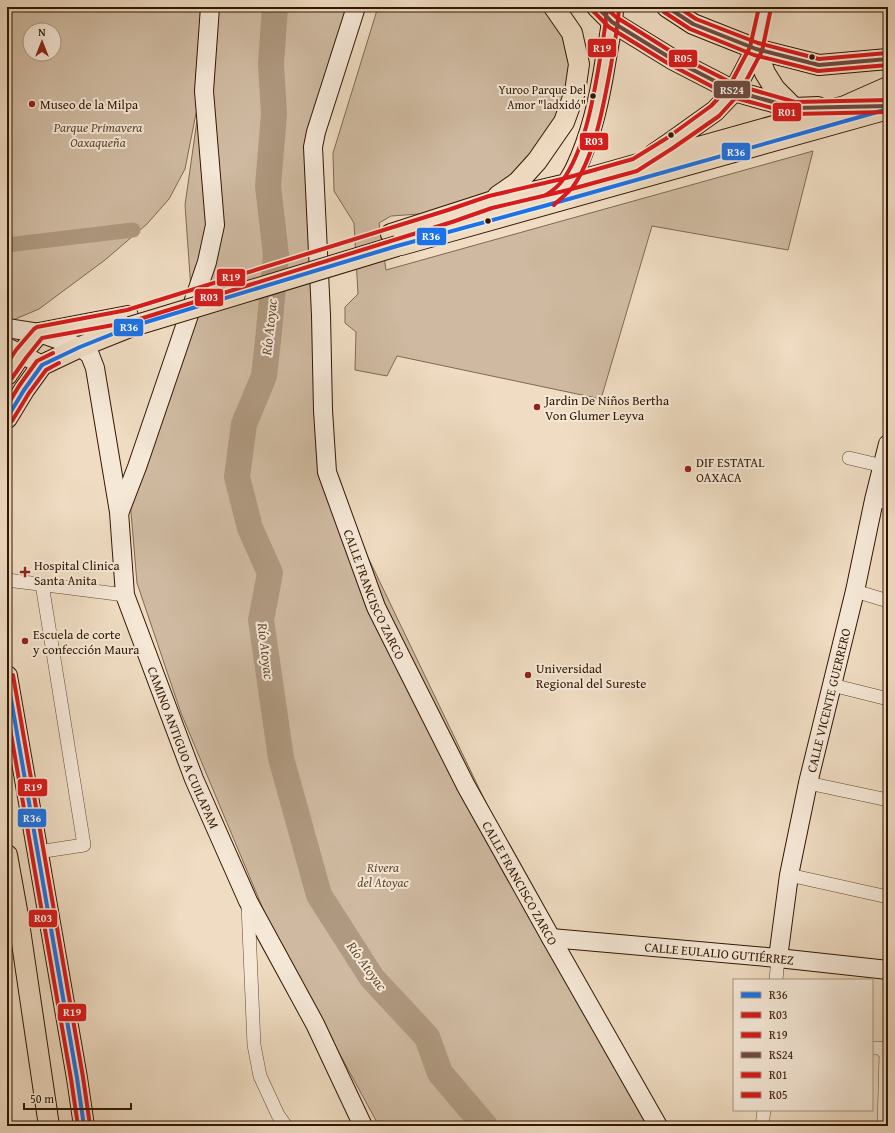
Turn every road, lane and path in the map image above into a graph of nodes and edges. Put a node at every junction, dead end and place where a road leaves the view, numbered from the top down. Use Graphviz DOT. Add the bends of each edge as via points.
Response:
graph roads {
  1 [pos="210,7"];
  2 [pos="356,7"];
  3 [pos="554,7"];
  4 [pos="597,7"];
  5 [pos="667,7"];
  6 [pos="765,7"];
  7 [pos="612,14"];
  8 [pos="756,49"];
  9 [pos="888,59"];
  10 [pos="888,87"];
  11 [pos="734,91"];
  12 [pos="845,106"];
  13 [pos="888,107"];
  14 [pos="794,108"];
  15 [pos="635,165"];
  16 [pos="567,184"];
  17 [pos="490,202"];
  18 [pos="544,206"];
  19 [pos="394,240"];
  20 [pos="129,321"];
  21 [pos="7,328"];
  22 [pos="39,333"];
  23 [pos="80,347"];
  24 [pos="14,350"];
  25 [pos="42,365"];
  26 [pos="7,375"];
  27 [pos="7,418"];
  28 [pos="888,444"];
  29 [pos="849,458"];
  30 [pos="883,466"];
  31 [pos="881,501"];
  32 [pos="119,512"];
  33 [pos="7,580"];
  34 [pos="42,584"];
  35 [pos="855,591"];
  36 [pos="125,595"];
  37 [pos="888,601"];
  38 [pos="7,676"];
  39 [pos="832,685"];
  40 [pos="888,699"];
  41 [pos="808,783"];
  42 [pos="888,800"];
  43 [pos="38,852"];
  44 [pos="7,855"];
  45 [pos="789,875"];
  46 [pos="888,897"];
  47 [pos="248,901"];
  48 [pos="12,916"];
  49 [pos="551,938"];
  50 [pos="778,958"];
  51 [pos="888,970"];
  52 [pos="776,979"];
  53 [pos="873,1048"];
  54 [pos="764,1111"];
  55 [pos="49,1126"];
  56 [pos="84,1126"];
  57 [pos="286,1126"];
  58 [pos="363,1126"];
  59 [pos="658,1126"];
  60 [pos="762,1126"];
  61 [pos="884,1126"];
  1 -- 32 [label="street" via="204,91 215,225 202,277"];
  2 -- 49 [label="street, CALLE FRANCISCO ZARCO" via="313,147 327,472 379,614 466,786"];
  3 -- 17 [label="main road" via="572,33 579,64 575,92 564,122 537,161 518,182"];
  4 -- 7 [label="main road"];
  5 -- 8 [label="main road" via="693,24"];
  6 -- 8 [label="street"];
  7 -- 11 [label="main road" via="672,59"];
  7 -- 16 [label="main road" via="604,75 593,122 583,154"];
  8 -- 9 [label="main road" via="819,65"];
  8 -- 11 [label="main road"];
  8 -- 14 [label="main road" via="765,72 776,89"];
  10 -- 12 [label="main road"];
  11 -- 14 [label="main road"];
  11 -- 15 [label="main road" via="715,111"];
  12 -- 13 [label="main road"];
  12 -- 14 [label="main road"];
  12 -- 15 [label="main road"];
  13 -- 18 [label="main road"];
  15 -- 16 [label="main road"];
  16 -- 17 [label="main road"];
  16 -- 18 [label="main road"];
  17 -- 19 [label="main road"];
  18 -- 19 [label="main road"];
  19 -- 20 [label="main road, bridge"];
  20 -- 22 [label="main road"];
  20 -- 23 [label="main road"];
  21 -- 22 [label="street"];
  22 -- 23 [label="street"];
  22 -- 24 [label="main road"];
  23 -- 25 [label="main road"];
  23 -- 32 [label="street, CAMINO ANTIGUO A CUILAPAM" via="90,356 95,368"];
  24 -- 25 [label="street"];
  24 -- 26 [label="main road"];
  25 -- 27 [label="main road"];
  28 -- 30 [label="street, CALLE VICENTE GUERRERO"];
  29 -- 30 [label="street"];
  30 -- 31 [label="street, CALLE VICENTE GUERRERO"];
  31 -- 35 [label="street, CALLE VICENTE GUERRERO"];
  32 -- 36 [label="street, CAMINO ANTIGUO A CUILAPAM"];
  33 -- 34 [label="street"];
  34 -- 36 [label="street"];
  34 -- 43 [label="street" via="84,845"];
  35 -- 37 [label="street"];
  35 -- 39 [label="street, CALLE VICENTE GUERRERO"];
  36 -- 47 [label="street, CAMINO ANTIGUO A CUILAPAM" via="194,779"];
  38 -- 43 [label="main road"];
  39 -- 40 [label="street"];
  39 -- 41 [label="street, CALLE VICENTE GUERRERO"];
  41 -- 42 [label="street"];
  41 -- 45 [label="street, CALLE VICENTE GUERRERO"];
  43 -- 56 [label="main road"];
  44 -- 48 [label="main road"];
  45 -- 46 [label="street"];
  45 -- 50 [label="street, CALLE VICENTE GUERRERO"];
  47 -- 57 [label="street" via="254,1045 260,1076 278,1115"];
  47 -- 58 [label="street, CAMINO ANTIGUO A CUILAPAM" via="315,1024"];
  48 -- 55 [label="main road"];
  49 -- 50 [label="street, CALLE EULALIO GUTIÉRREZ"];
  49 -- 59 [label="street, CALLE FRANCISCO ZARCO"];
  50 -- 51 [label="street, CALLE EULALIO GUTIÉRREZ"];
  50 -- 52 [label="street"];
  53 -- 61 [label="street" via="880,1048 886,1054"];
  54 -- 60 [label="street"];
}
